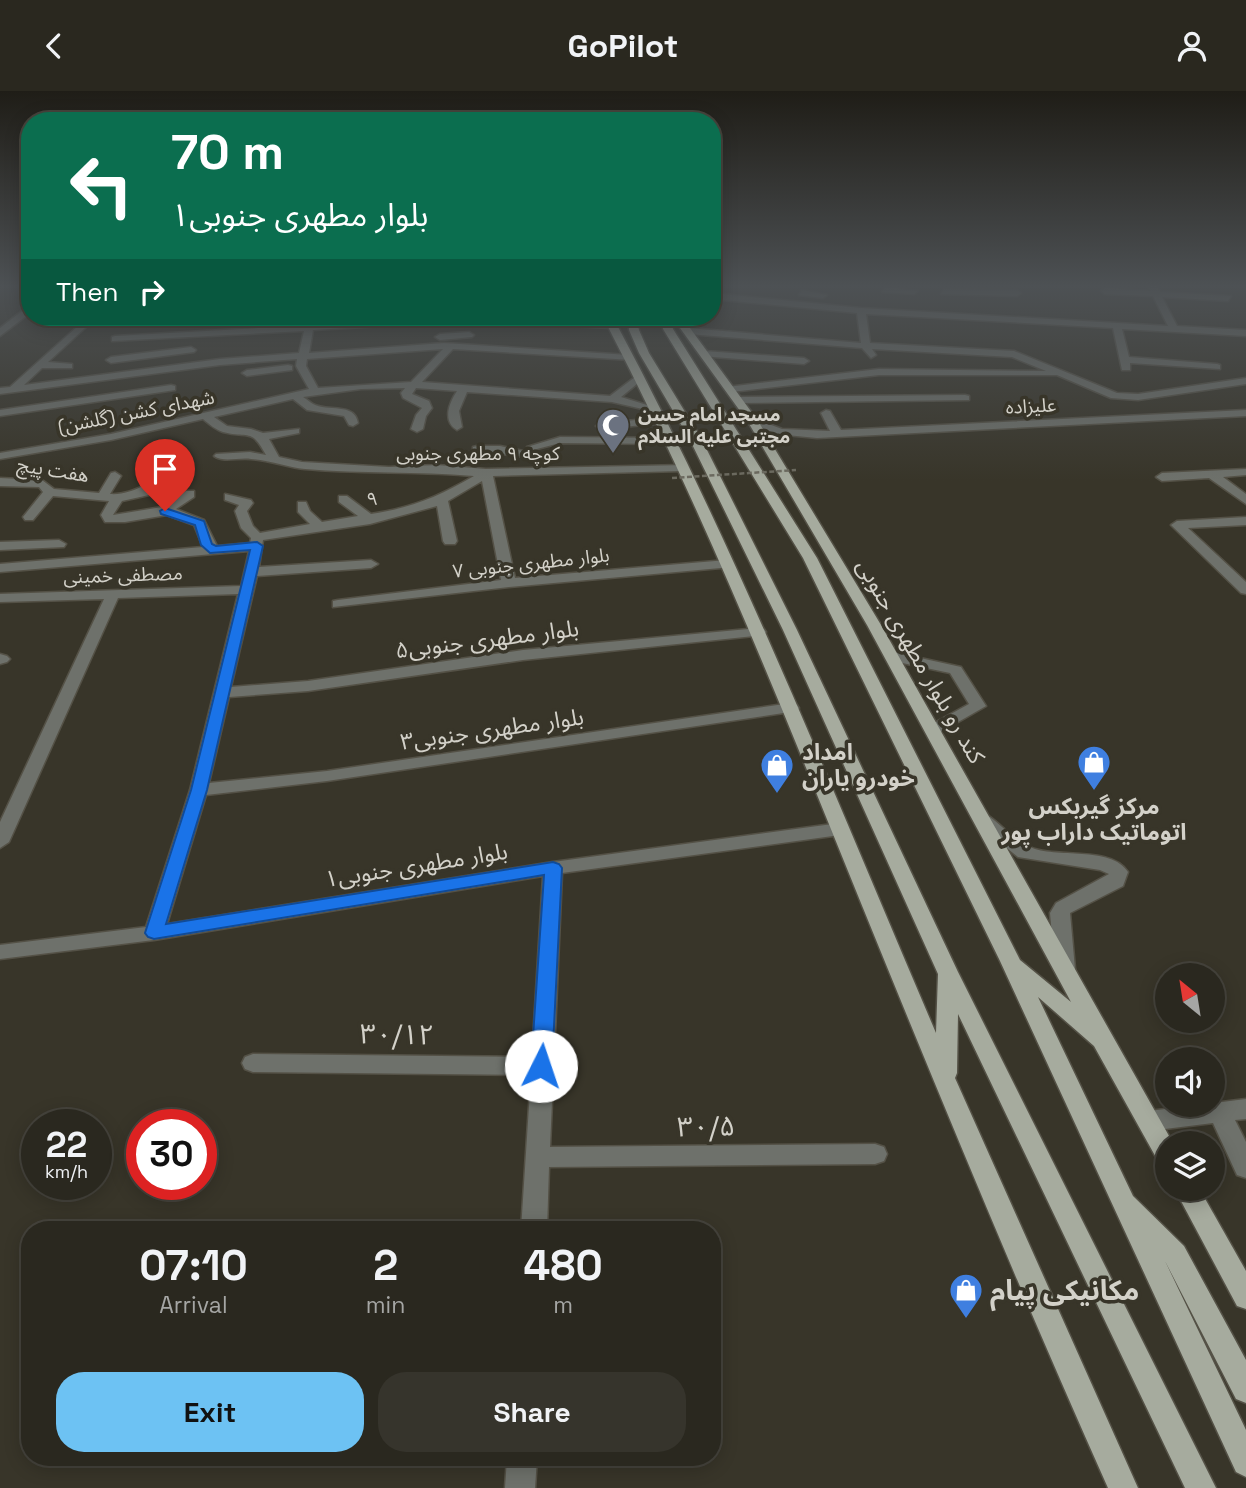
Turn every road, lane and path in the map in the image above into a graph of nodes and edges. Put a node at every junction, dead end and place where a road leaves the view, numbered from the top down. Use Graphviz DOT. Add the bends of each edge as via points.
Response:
graph roads {
  1 [pos="56,350"];
  2 [pos="155,350"];
  3 [pos="190,350"];
  4 [pos="207,350"];
  5 [pos="252,350"];
  6 [pos="306,350"];
  7 [pos="350,350"];
  8 [pos="397,350"];
  9 [pos="444,350"];
  10 [pos="500,350"];
  11 [pos="625,350"];
  12 [pos="643,350"];
  13 [pos="868,350"];
  14 [pos="934,350"];
  15 [pos="1123,350"];
  16 [pos="682,352"];
  17 [pos="702,352"];
  18 [pos="154,355"];
  19 [pos="305,356"];
  20 [pos="629,358"];
  21 [pos="111,360"];
  22 [pos="804,361"];
  23 [pos="39,365"];
  24 [pos="69,366"];
  25 [pos="1217,367"];
  26 [pos="879,372"];
  27 [pos="247,373"];
  28 [pos="1063,374"];
  29 [pos="29,375"];
  30 [pos="59,375"];
  31 [pos="639,377"];
  32 [pos="1246,381"];
  33 [pos="414,385"];
  34 [pos="171,388"];
  35 [pos="465,388"];
  36 [pos="13,389"];
  37 [pos="731,389"];
  38 [pos="0,391"];
  39 [pos="315,391"];
  40 [pos="296,395"];
  41 [pos="965,397"];
  42 [pos="1138,397"];
  43 [pos="612,399"];
  44 [pos="738,400"];
  45 [pos="0,413"];
  46 [pos="826,413"];
  47 [pos="1246,413"];
  48 [pos="659,416"];
  49 [pos="207,417"];
  50 [pos="1158,417"];
  51 [pos="753,421"];
  52 [pos="353,423"];
  53 [pos="601,426"];
  54 [pos="457,427"];
  55 [pos="417,429"];
  56 [pos="295,431"];
  57 [pos="529,433"];
  58 [pos="837,433"];
  59 [pos="817,435"];
  60 [pos="262,437"];
  61 [pos="671,441"];
  62 [pos="477,449"];
  63 [pos="770,449"];
  64 [pos="535,451"];
  65 [pos="0,456"];
  66 [pos="220,456"];
  67 [pos="395,457"];
  68 [pos="263,460"];
  69 [pos="709,468"];
  70 [pos="796,470"];
  71 [pos="388,471"];
  72 [pos="527,472"];
  73 [pos="677,472"];
  74 [pos="1244,472"];
  75 [pos="486,473"];
  76 [pos="1212,474"];
  77 [pos="116,476"];
  78 [pos="1162,477"];
  79 [pos="0,482"];
  80 [pos="161,482"];
  81 [pos="50,492"];
  82 [pos="190,494"];
  83 [pos="103,496"];
  84 [pos="229,497"];
  85 [pos="117,498"];
  86 [pos="343,499"];
  87 [pos="442,500"];
  88 [pos="1246,500"];
  89 [pos="302,505"];
  90 [pos="165,511"];
  91 [pos="401,513"];
  92 [pos="29,517"];
  93 [pos="370,520"];
  94 [pos="1246,521"];
  95 [pos="318,526"];
  96 [pos="406,527"];
  97 [pos="820,534"];
  98 [pos="257,541"];
  99 [pos="450,541"];
  100 [pos="59,544"];
  101 [pos="0,546"];
  102 [pos="214,550"];
  103 [pos="810,558"];
  104 [pos="371,563"];
  105 [pos="727,564"];
  106 [pos="0,568"];
  107 [pos="251,572"];
  108 [pos="509,583"];
  109 [pos="247,590"];
  110 [pos="1246,590"];
  111 [pos="113,595"];
  112 [pos="0,599"];
  113 [pos="338,604"];
  114 [pos="759,632"];
  115 [pos="893,657"];
  116 [pos="221,693"];
  117 [pos="791,708"];
  118 [pos="933,730"];
  119 [pos="199,790"];
  120 [pos="984,821"];
  121 [pos="840,829"];
  122 [pos="0,842"];
  123 [pos="553,868"];
  124 [pos="154,933"];
  125 [pos="0,953"];
  126 [pos="1010,961"];
  127 [pos="1065,969"];
  128 [pos="948,972"];
  129 [pos="1102,1040"];
  130 [pos="253,1063"];
  131 [pos="541,1066"];
  132 [pos="946,1082"];
  133 [pos="1246,1108"];
  134 [pos="1225,1111"];
  135 [pos="1181,1117"];
  136 [pos="1222,1117"];
  137 [pos="1149,1121"];
  138 [pos="1155,1132"];
  139 [pos="875,1154"];
  140 [pos="538,1157"];
  141 [pos="1246,1168"];
  142 [pos="1116,1192"];
  143 [pos="1193,1201"];
  144 [pos="534,1221"];
  145 [pos="1246,1297"];
  146 [pos="1246,1389"];
  147 [pos="1246,1462"];
  148 [pos="521,1466"];
  149 [pos="520,1488"];
  150 [pos="1122,1488"];
  151 [pos="1201,1488"];
  1 -- 23 [label="street"];
  2 -- 18 [label="street"];
  3 -- 18 [label="street"];
  4 -- 36 [label="street"];
  5 -- 19 [label="street"];
  6 -- 19 [label="street"];
  7 -- 19 [label="street"];
  8 -- 19 [label="street"];
  9 -- 33 [label="street"];
  10 -- 20 [label="street"];
  11 -- 20 [label="main road"];
  12 -- 69 [label="main road"];
  13 -- 26 [label="street"];
  14 -- 28 [label="street" via="1014,354"];
  15 -- 25 [label="street" via="1125,364"];
  16 -- 17 [label="main road"];
  16 -- 103 [label="main road"];
  17 -- 22 [label="street"];
  17 -- 37 [label="main road, کند رو بلوار مطهری جنوبی"];
  18 -- 21 [label="street"];
  19 -- 27 [label="street"];
  19 -- 39 [label="street"];
  20 -- 31 [label="main road"];
  23 -- 24 [label="street"];
  23 -- 29 [label="street"];
  26 -- 28 [label="street"];
  26 -- 37 [label="street"];
  28 -- 42 [label="street" via="1115,396"];
  29 -- 30 [label="street"];
  29 -- 36 [label="street"];
  31 -- 43 [label="street"];
  31 -- 48 [label="main road"];
  32 -- 42 [label="street"];
  33 -- 35 [label="street, شهدای کشن (گلشن)"];
  33 -- 39 [label="street, شهدای کشن (گلشن)"];
  33 -- 55 [label="street" via="404,401 425,403 427,408"];
  34 -- 45 [label="street"];
  35 -- 43 [label="street, شهدای کشن (گلشن)"];
  35 -- 54 [label="street" via="454,409"];
  36 -- 38 [label="street"];
  37 -- 44 [label="main road, کند رو بلوار مطهری جنوبی"];
  39 -- 40 [label="street, شهدای کشن (گلشن)"];
  40 -- 49 [label="street, شهدای کشن (گلشن)"];
  40 -- 52 [label="street" via="311,408 347,413"];
  41 -- 44 [label="street"];
  42 -- 50 [label="street"];
  43 -- 48 [label="street, شهدای کشن (گلشن)" via="630,401"];
  44 -- 51 [label="main road, کند رو بلوار مطهری جنوبی"];
  46 -- 58 [label="street"];
  47 -- 50 [label="street, علیزاده"];
  48 -- 53 [label="street"];
  48 -- 61 [label="main road"];
  49 -- 60 [label="street" via="224,429"];
  49 -- 65 [label="street, شهدای کشن (گلشن)"];
  50 -- 58 [label="street, علیزاده"];
  51 -- 59 [label="street, علیزاده" via="780,432"];
  51 -- 63 [label="main road, کند رو بلوار مطهری جنوبی"];
  56 -- 60 [label="street"];
  57 -- 64 [label="street" via="527,444"];
  58 -- 59 [label="street, علیزاده"];
  59 -- 63 [label="street, علیزاده"];
  60 -- 68 [label="street"];
  61 -- 64 [label="street" via="559,440"];
  61 -- 69 [label="main road"];
  61 -- 73 [label="main road"];
  62 -- 64 [label="street"];
  63 -- 97 [label="main road, کند رو بلوار مطهری جنوبی"];
  64 -- 72 [label="street"];
  66 -- 68 [label="street, کوچه ۹ مطهری جنوبی" via="250,455"];
  67 -- 71 [label="street"];
  68 -- 71 [label="street, کوچه ۹ مطهری جنوبی" via="302,465 363,463"];
  69 -- 128 [label="main road" via="790,630"];
  70 -- 73 [label="path, bridge"];
  71 -- 75 [label="street, کوچه ۹ مطهری جنوبی"];
  72 -- 73 [label="street, کوچه ۹ مطهری جنوبی"];
  72 -- 75 [label="street, کوچه ۹ مطهری جنوبی"];
  73 -- 105 [label="main road"];
  74 -- 76 [label="street"];
  75 -- 87 [label="street, ۹"];
  75 -- 108 [label="street"];
  76 -- 78 [label="street"];
  76 -- 88 [label="street"];
  77 -- 83 [label="street"];
  79 -- 81 [label="street, هفت پیچ" via="42,484"];
  80 -- 85 [label="street" via="145,492"];
  81 -- 83 [label="street, هفت پیچ"];
  81 -- 92 [label="street"];
  82 -- 90 [label="street"];
  83 -- 85 [label="street, هفت پیچ"];
  84 -- 98 [label="street" via="247,503 241,510"];
  85 -- 90 [label="street, هفت پیچ" via="109,519 131,523"];
  86 -- 93 [label="street"];
  87 -- 91 [label="street, ۹"];
  87 -- 99 [label="street"];
  89 -- 95 [label="street"];
  90 -- 102 [label="street" via="200,523 207,545"];
  91 -- 93 [label="street, ۹"];
  91 -- 96 [label="street"];
  93 -- 95 [label="street, ۹" via="350,527"];
  94 -- 110 [label="street" via="1177,525"];
  95 -- 98 [label="street, ۹"];
  97 -- 103 [label="main road"];
  97 -- 115 [label="main road, کند رو بلوار مطهری جنوبی"];
  98 -- 102 [label="street, ۹"];
  98 -- 107 [label="street"];
  100 -- 101 [label="street"];
  102 -- 106 [label="street, ۹"];
  103 -- 126 [label="main road"];
  104 -- 107 [label="street"];
  105 -- 108 [label="street, ۷ بلوار مطهری جنوبی"];
  105 -- 114 [label="main road"];
  107 -- 109 [label="street"];
  108 -- 113 [label="street, ۷ بلوار مطهری جنوبی"];
  109 -- 111 [label="street, مصطفی خمینی"];
  109 -- 116 [label="street"];
  111 -- 112 [label="street, مصطفی خمینی"];
  111 -- 122 [label="street"];
  114 -- 116 [label="street, ۵بلوار مطهری جنوبی" via="523,655 308,686"];
  114 -- 117 [label="main road"];
  115 -- 118 [label="main road, کند رو بلوار مطهری جنوبی"];
  115 -- 118 [label="street" via="956,670 978,705"];
  116 -- 119 [label="street"];
  117 -- 119 [label="street, بلوار مطهری جنوبی۳" via="327,776"];
  117 -- 121 [label="main road"];
  118 -- 120 [label="main road, کند رو بلوار مطهری جنوبی"];
  119 -- 124 [label="street"];
  120 -- 127 [label="main road, کند رو بلوار مطهری جنوبی"];
  120 -- 127 [label="street" via="1024,853 1105,865 1119,872 1116,881 1060,913"];
  121 -- 123 [label="street, ۱بلوار مطهری جنوبی"];
  121 -- 132 [label="main road"];
  123 -- 124 [label="street, ۱بلوار مطهری جنوبی"];
  123 -- 131 [label="street"];
  124 -- 125 [label="street, ۱بلوار مطهری جنوبی"];
  126 -- 129 [label="main road"];
  126 -- 142 [label="main road"];
  127 -- 129 [label="main road, کند رو بلوار مطهری جنوبی"];
  128 -- 132 [label="main road"];
  128 -- 151 [label="main road"];
  129 -- 137 [label="main road, کند رو بلوار مطهری جنوبی"];
  130 -- 131 [label="street, ۳۰/۱۲"];
  131 -- 140 [label="street"];
  132 -- 150 [label="main road"];
  133 -- 134 [label="street"];
  135 -- 137 [label="street"];
  136 -- 141 [label="street"];
  137 -- 138 [label="main road, کند رو بلوار مطهری جنوبی"];
  139 -- 140 [label="street, ۳۰/۵"];
  140 -- 144 [label="street"];
  142 -- 146 [label="main road" via="1175,1254"];
  142 -- 147 [label="main road"];
  143 -- 145 [label="main road"];
  148 -- 149 [label="street"];
}
